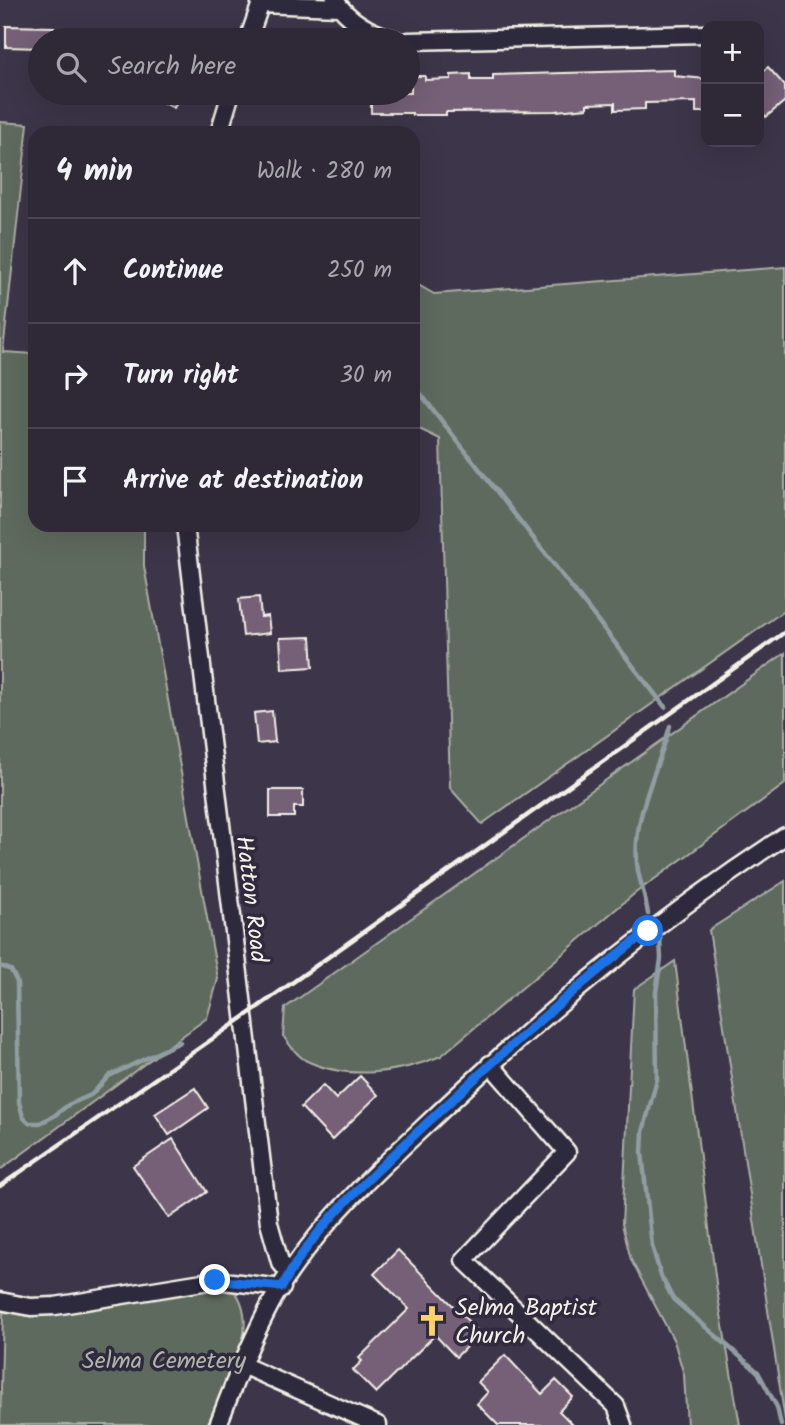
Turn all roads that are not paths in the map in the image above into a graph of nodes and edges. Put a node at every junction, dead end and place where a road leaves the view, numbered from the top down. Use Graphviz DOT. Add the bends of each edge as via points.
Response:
graph roads {
  1 [pos="261,2"];
  2 [pos="337,3"];
  3 [pos="252,28"];
  4 [pos="364,28"];
  5 [pos="701,34"];
  6 [pos="420,40"];
  7 [pos="227,105"];
  8 [pos="221,126"];
  9 [pos="186,532"];
  10 [pos="785,836"];
  11 [pos="490,1064"];
  12 [pos="285,1280"];
  13 [pos="0,1301"];
  14 [pos="242,1365"];
  15 [pos="218,1425"];
  16 [pos="378,1425"];
  17 [pos="623,1425"];
  1 -- 2 [label="street"];
  1 -- 3 [label="street"];
  2 -- 4 [label="street"];
  5 -- 6 [label="street"];
  7 -- 8 [label="street"];
  9 -- 12 [label="street, Hatton Road" via="269,1223"];
  10 -- 11 [label="street" via="648,931"];
  11 -- 12 [label="street" via="349,1200"];
  11 -- 17 [label="street" via="567,1152 464,1260 616,1406"];
  12 -- 13 [label="street" via="215,1280 55,1306"];
  12 -- 14 [label="street"];
  14 -- 15 [label="street"];
  14 -- 16 [label="street"];
}
